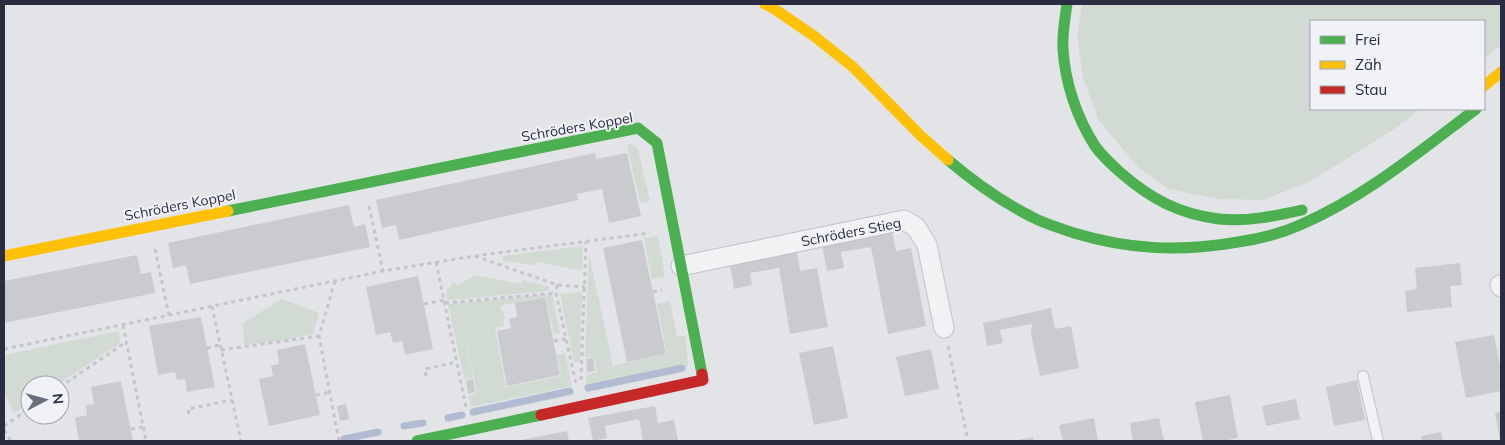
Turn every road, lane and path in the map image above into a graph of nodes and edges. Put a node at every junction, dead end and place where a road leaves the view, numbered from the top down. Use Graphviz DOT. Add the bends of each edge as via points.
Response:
graph roads {
  1 [pos="765,4"];
  2 [pos="1067,4"];
  3 [pos="1501,72"];
  4 [pos="1485,85"];
  5 [pos="1475,110"];
  6 [pos="368,204"];
  7 [pos="1311,206"];
  8 [pos="659,232"];
  9 [pos="586,241"];
  10 [pos="155,248"];
  11 [pos="4,256"];
  12 [pos="474,256"];
  13 [pos="436,262"];
  14 [pos="681,266"];
  15 [pos="383,271"];
  16 [pos="335,281"];
  17 [pos="556,285"];
  18 [pos="585,287"];
  19 [pos="556,293"];
  20 [pos="444,302"];
  21 [pos="424,304"];
  22 [pos="212,306"];
  23 [pos="168,315"];
  24 [pos="123,324"];
  25 [pos="944,328"];
  26 [pos="319,336"];
  27 [pos="566,339"];
  28 [pos="554,341"];
  29 [pos="126,342"];
  30 [pos="220,345"];
  31 [pos="207,348"];
  32 [pos="4,349"];
  33 [pos="222,350"];
  34 [pos="582,361"];
  35 [pos="457,362"];
  36 [pos="426,376"];
  37 [pos="1363,376"];
  38 [pos="70,380"];
  39 [pos="330,392"];
  40 [pos="316,395"];
  41 [pos="232,400"];
  42 [pos="580,406"];
  43 [pos="189,414"];
  44 [pos="20,415"];
  45 [pos="4,426"];
  46 [pos="143,427"];
  47 [pos="131,429"];
  48 [pos="4,430"];
  49 [pos="471,430"];
  50 [pos="11,441"];
  51 [pos="146,441"];
  52 [pos="241,441"];
  53 [pos="339,441"];
  54 [pos="417,441"];
  55 [pos="968,441"];
  56 [pos="1378,441"];
  1 -- 5 [label="main road" via="824,43 854,68 943,156 1006,202 1034,218 1066,230 1138,248 1170,250 1245,242 1301,225 1357,196"];
  2 -- 7 [label="main road" via="1063,35 1065,67 1072,96 1095,147 1132,182 1162,204 1220,219 1276,216"];
  3 -- 4 [label="main road"];
  6 -- 15 [label="path"];
  8 -- 9 [label="path"];
  9 -- 12 [label="path"];
  9 -- 18 [label="path"];
  10 -- 23 [label="path"];
  11 -- 14 [label="main road, Schröders Koppel" via="638,128 657,143"];
  12 -- 13 [label="path"];
  12 -- 17 [label="path"];
  13 -- 15 [label="path"];
  13 -- 20 [label="path"];
  14 -- 25 [label="street, Schröders Stieg" via="904,220 916,227 927,245"];
  14 -- 42 [label="main road, Schröders Koppel" via="703,380"];
  15 -- 16 [label="path"];
  16 -- 22 [label="path"];
  16 -- 26 [label="path"];
  17 -- 18 [label="path"];
  17 -- 19 [label="path"];
  18 -- 34 [label="path"];
  19 -- 20 [label="path"];
  19 -- 27 [label="path"];
  20 -- 21 [label="path"];
  20 -- 35 [label="path"];
  22 -- 23 [label="path"];
  22 -- 30 [label="path"];
  23 -- 24 [label="path"];
  24 -- 29 [label="path"];
  24 -- 32 [label="path"];
  25 -- 55 [label="path"];
  26 -- 33 [label="path"];
  26 -- 39 [label="path"];
  27 -- 28 [label="path"];
  27 -- 42 [label="path"];
  29 -- 38 [label="path"];
  29 -- 46 [label="path"];
  30 -- 31 [label="path"];
  30 -- 33 [label="path"];
  33 -- 41 [label="path"];
  35 -- 36 [label="path" via="425,369"];
  35 -- 49 [label="path"];
  37 -- 56 [label="lane"];
  39 -- 40 [label="path"];
  39 -- 53 [label="path"];
  41 -- 43 [label="path" via="188,409"];
  41 -- 52 [label="path"];
  42 -- 49 [label="main road, Schröders Koppel"];
  44 -- 45 [label="path"];
  46 -- 47 [label="path"];
  46 -- 51 [label="path"];
  48 -- 50 [label="path"];
  49 -- 54 [label="main road, Schröders Koppel"];
}
